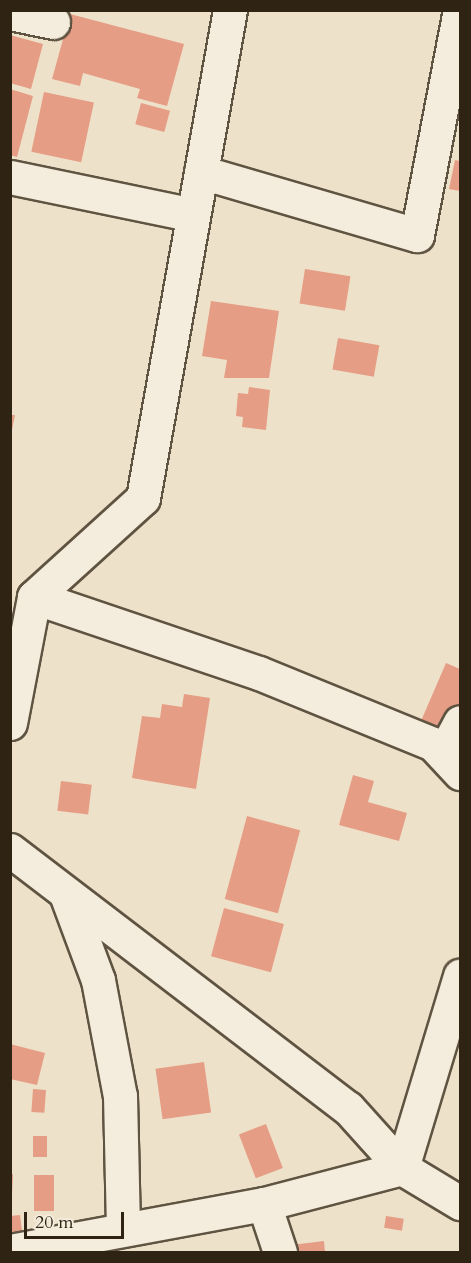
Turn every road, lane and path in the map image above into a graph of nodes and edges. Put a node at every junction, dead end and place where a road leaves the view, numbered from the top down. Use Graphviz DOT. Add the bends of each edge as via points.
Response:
graph roads {
  1 [pos="230,10"];
  2 [pos="460,10"];
  3 [pos="10,13"];
  4 [pos="53,22"];
  5 [pos="201,172"];
  6 [pos="10,177"];
  7 [pos="193,215"];
  8 [pos="34,597"];
  9 [pos="460,722"];
  10 [pos="10,723"];
  11 [pos="452,764"];
  12 [pos="10,850"];
  13 [pos="66,894"];
  14 [pos="460,976"];
  15 [pos="402,1168"];
  16 [pos="460,1203"];
  17 [pos="264,1204"];
  18 [pos="123,1229"];
  19 [pos="10,1251"];
  20 [pos="280,1252"];
  1 -- 5 [label="street"];
  2 -- 5 [label="street" via="417,235"];
  3 -- 4 [label="street"];
  5 -- 7 [label="street"];
  6 -- 7 [label="street"];
  7 -- 8 [label="street" via="143,498"];
  8 -- 10 [label="street"];
  8 -- 11 [label="street" via="259,673 433,744"];
  9 -- 11 [label="street"];
  12 -- 13 [label="street"];
  13 -- 15 [label="street" via="348,1108"];
  13 -- 18 [label="street" via="98,980 120,1096"];
  14 -- 15 [label="street"];
  15 -- 16 [label="street"];
  15 -- 17 [label="street"];
  17 -- 18 [label="street"];
  17 -- 20 [label="street"];
  18 -- 19 [label="street"];
}
